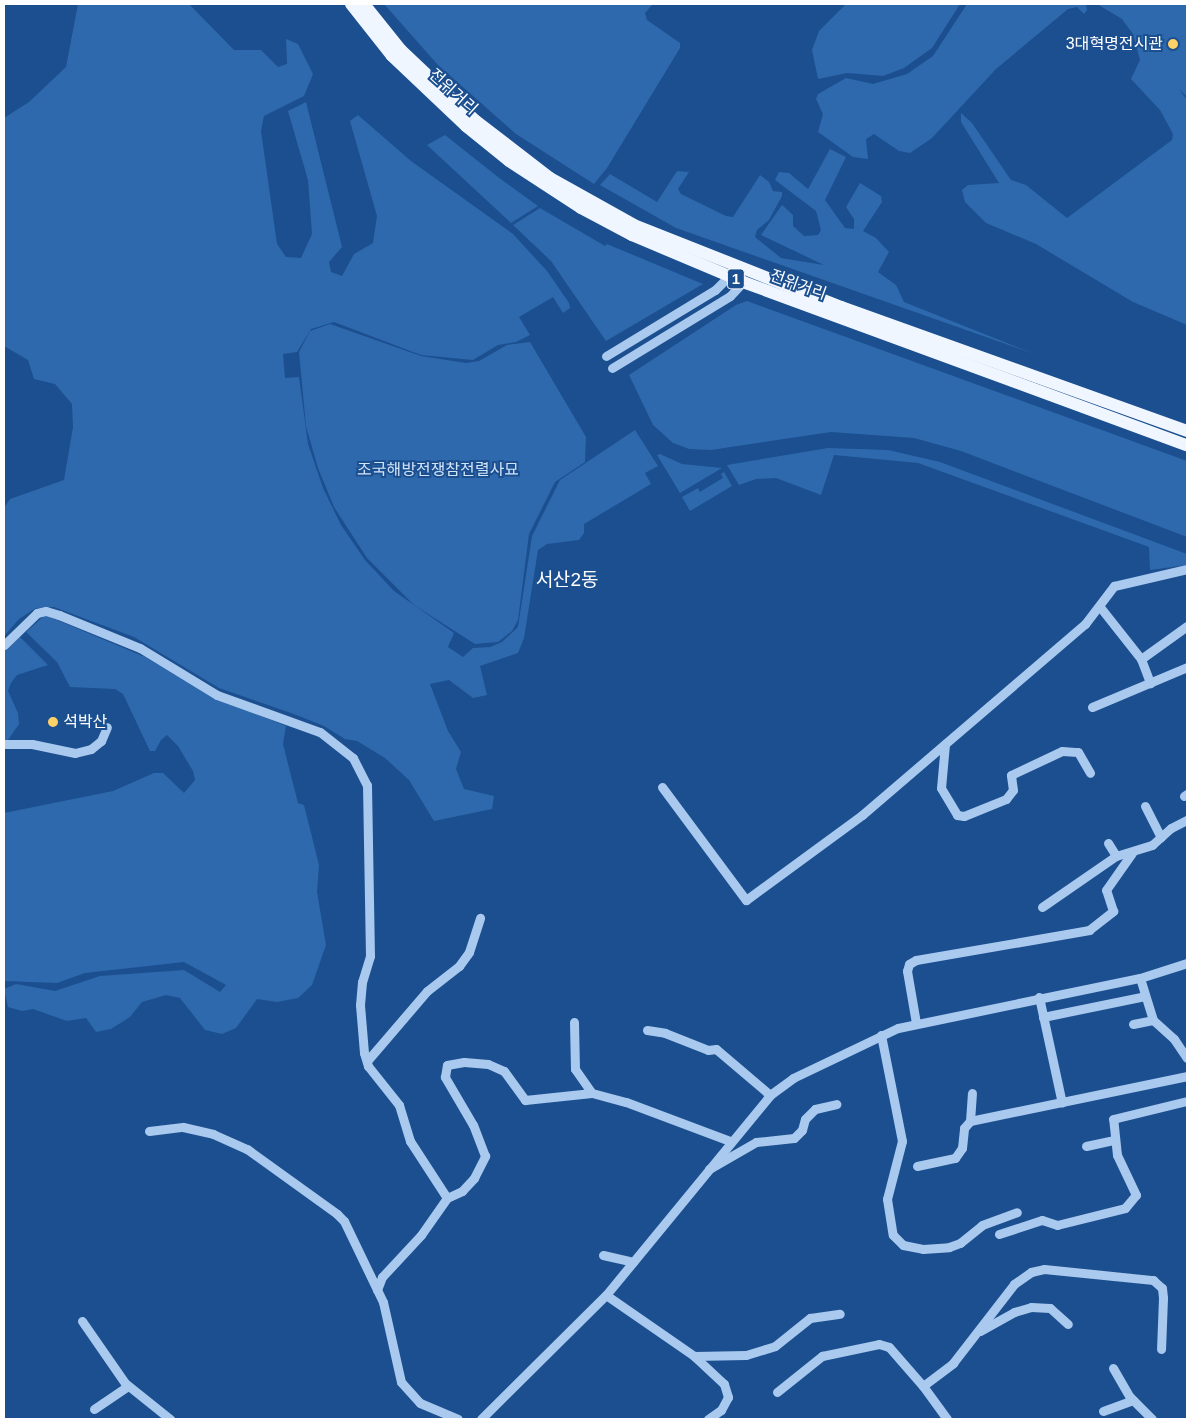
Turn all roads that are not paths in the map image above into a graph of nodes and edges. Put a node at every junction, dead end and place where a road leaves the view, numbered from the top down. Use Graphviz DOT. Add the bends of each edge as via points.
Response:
graph roads {
  1 [pos="351,4"];
  2 [pos="364,4"];
  3 [pos="729,276"];
  4 [pos="743,282"];
  5 [pos="606,356"];
  6 [pos="612,368"];
  7 [pos="1187,432"];
  8 [pos="1187,445"];
  9 [pos="1187,569"];
  10 [pos="1100,607"];
  11 [pos="1187,626"];
  12 [pos="4,645"];
  13 [pos="1141,659"];
  14 [pos="1187,667"];
  15 [pos="1187,673"];
  16 [pos="1167,676"];
  17 [pos="1150,683"];
  18 [pos="1092,707"];
  19 [pos="107,726"];
  20 [pos="4,744"];
  21 [pos="945,744"];
  22 [pos="1090,773"];
  23 [pos="662,786"];
  24 [pos="1145,806"];
  25 [pos="1187,820"];
  26 [pos="1161,837"];
  27 [pos="1108,843"];
  28 [pos="1132,853"];
  29 [pos="1116,856"];
  30 [pos="1042,907"];
  31 [pos="480,918"];
  32 [pos="1187,963"];
  33 [pos="1140,978"];
  34 [pos="1145,996"];
  35 [pos="1039,998"];
  36 [pos="1043,1017"];
  37 [pos="1153,1020"];
  38 [pos="574,1022"];
  39 [pos="916,1023"];
  40 [pos="1134,1024"];
  41 [pos="647,1030"];
  42 [pos="881,1035"];
  43 [pos="1187,1058"];
  44 [pos="367,1061"];
  45 [pos="1187,1076"];
  46 [pos="592,1093"];
  47 [pos="972,1093"];
  48 [pos="770,1095"];
  49 [pos="1187,1101"];
  50 [pos="1062,1103"];
  51 [pos="836,1104"];
  52 [pos="970,1121"];
  53 [pos="149,1131"];
  54 [pos="1114,1140"];
  55 [pos="730,1141"];
  56 [pos="1086,1146"];
  57 [pos="917,1166"];
  58 [pos="706,1170"];
  59 [pos="447,1198"];
  60 [pos="1017,1212"];
  61 [pos="999,1234"];
  62 [pos="603,1254"];
  63 [pos="633,1262"];
  64 [pos="376,1290"];
  65 [pos="606,1296"];
  66 [pos="840,1314"];
  67 [pos="82,1321"];
  68 [pos="1068,1324"];
  69 [pos="977,1332"];
  70 [pos="1161,1350"];
  71 [pos="694,1356"];
  72 [pos="1114,1368"];
  73 [pos="128,1386"];
  74 [pos="923,1386"];
  75 [pos="777,1392"];
  76 [pos="1133,1400"];
  77 [pos="94,1409"];
  78 [pos="1103,1411"];
  79 [pos="170,1419"];
  80 [pos="458,1419"];
  81 [pos="480,1419"];
  82 [pos="708,1419"];
  83 [pos="947,1419"];
  84 [pos="1152,1419"];
  1 -- 3 [label="main road, 전위거리 / 1" via="392,56 424,89 510,161 581,208 632,235"];
  2 -- 7 [label="main road, 전위거리 / 1" via="400,49 473,119 550,178 626,221 841,307"];
  3 -- 4 [label="main road, 전위거리 / 1"];
  3 -- 5 [label="street" via="715,290"];
  4 -- 6 [label="street" via="730,296"];
  4 -- 8 [label="main road, 전위거리 / 1"];
  9 -- 10 [label="street" via="1114,586"];
  10 -- 13 [label="street"];
  10 -- 21 [label="street" via="1085,624"];
  11 -- 13 [label="street"];
  12 -- 44 [label="street" via="36,613 46,611 59,615 140,648 217,695 320,732 353,758 367,785 370,956 362,982 360,1005"];
  13 -- 17 [label="street"];
  14 -- 16 [label="street"];
  15 -- 16 [label="street"];
  16 -- 17 [label="street"];
  17 -- 18 [label="street"];
  19 -- 20 [label="street" via="101,742 91,749 75,753 32,744"];
  21 -- 22 [label="street" via="941,788 957,815 964,816 1006,799 1013,790 1011,775 1062,752 1078,752"];
  21 -- 23 [label="street" via="862,814 746,900"];
  24 -- 26 [label="street"];
  25 -- 26 [label="street"];
  26 -- 28 [label="street" via="1152,845"];
  27 -- 29 [label="street"];
  28 -- 29 [label="street"];
  28 -- 39 [label="street" via="1106,890 1113,912 1089,930 916,960 909,964 907,971"];
  29 -- 30 [label="street"];
  31 -- 44 [label="street" via="469,952 459,966 427,991"];
  32 -- 33 [label="street"];
  33 -- 34 [label="street"];
  33 -- 35 [label="street"];
  34 -- 36 [label="street"];
  34 -- 37 [label="street"];
  35 -- 36 [label="street"];
  35 -- 39 [label="street"];
  36 -- 50 [label="street"];
  37 -- 40 [label="street"];
  37 -- 43 [label="street" via="1174,1039"];
  38 -- 46 [label="street" via="574,1069"];
  39 -- 42 [label="street"];
  41 -- 48 [label="street" via="716,1050"];
  42 -- 48 [label="street" via="793,1078"];
  42 -- 60 [label="street" via="902,1141 887,1199 893,1235 903,1245 923,1249 949,1247 982,1225"];
  44 -- 59 [label="street" via="390,1090 410,1141"];
  45 -- 50 [label="street"];
  46 -- 55 [label="street" via="626,1102"];
  46 -- 59 [label="street" via="525,1100 504,1071 488,1064 464,1062 446,1065 446,1077 473,1125 485,1156 474,1178 462,1192"];
  47 -- 52 [label="street"];
  48 -- 55 [label="street"];
  49 -- 54 [label="street" via="1113,1119"];
  50 -- 52 [label="street"];
  51 -- 58 [label="street" via="815,1109 794,1138 756,1142"];
  52 -- 57 [label="street" via="964,1128 962,1148 955,1158"];
  53 -- 64 [label="street" via="183,1127 213,1134 272,1164 344,1221"];
  54 -- 56 [label="street"];
  54 -- 61 [label="street" via="1116,1155 1133,1184 1136,1195 1133,1202 1125,1208 1091,1218 1057,1225 1042,1220"];
  55 -- 58 [label="street"];
  58 -- 63 [label="street"];
  59 -- 64 [label="street" via="420,1235 382,1277"];
  62 -- 63 [label="street"];
  63 -- 65 [label="street"];
  64 -- 80 [label="street" via="386,1310 401,1382 420,1403"];
  65 -- 71 [label="street"];
  65 -- 81 [label="street"];
  66 -- 71 [label="street" via="810,1318 775,1346 746,1355"];
  67 -- 73 [label="street"];
  68 -- 69 [label="street" via="1050,1308 1031,1307 1014,1312"];
  69 -- 70 [label="street" via="1014,1284 1031,1272 1058,1270 1153,1280 1162,1288"];
  69 -- 74 [label="street" via="953,1363"];
  71 -- 82 [label="street" via="728,1390 721,1410"];
  72 -- 76 [label="street"];
  73 -- 77 [label="street"];
  73 -- 79 [label="street"];
  74 -- 75 [label="street" via="889,1347 879,1344 822,1356"];
  74 -- 83 [label="street"];
  76 -- 78 [label="street"];
  76 -- 84 [label="street"];
}
